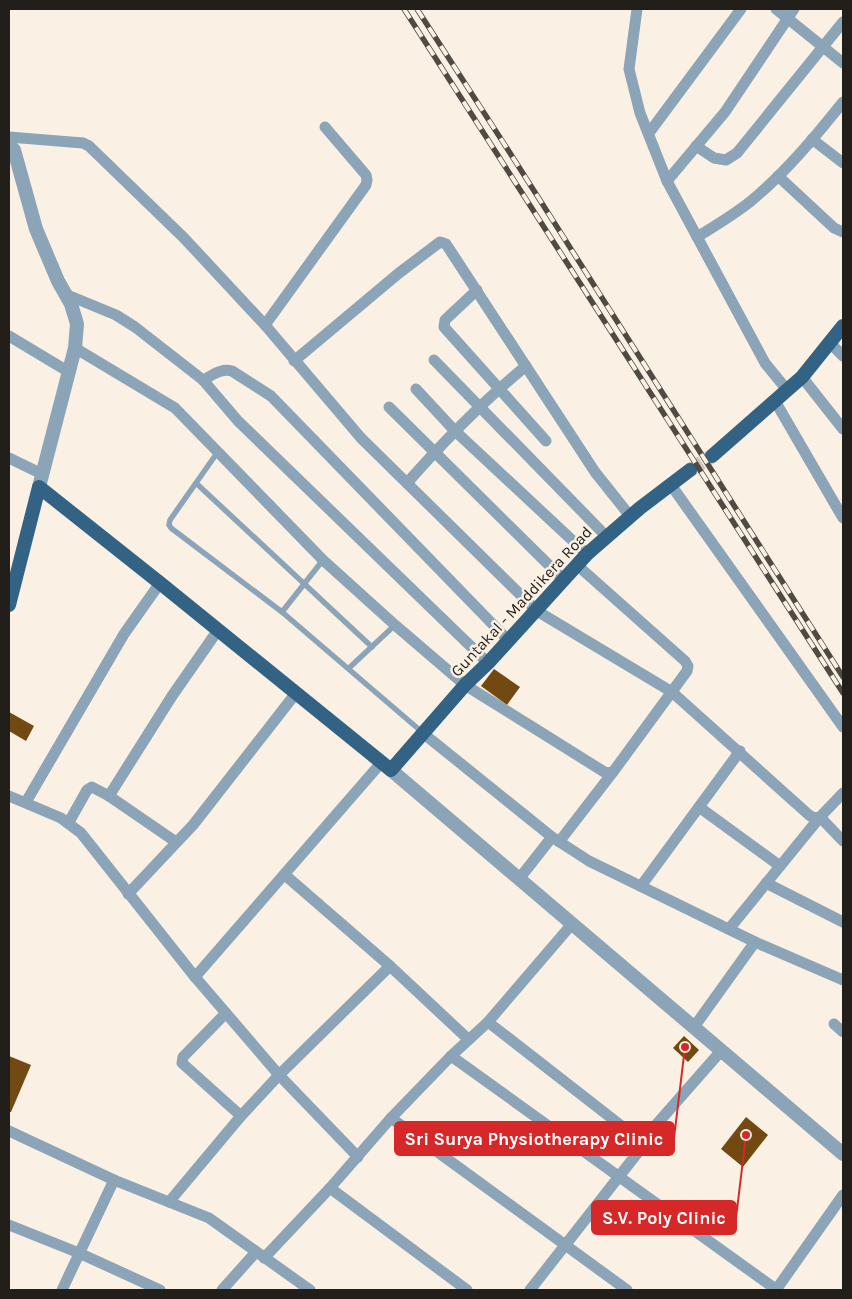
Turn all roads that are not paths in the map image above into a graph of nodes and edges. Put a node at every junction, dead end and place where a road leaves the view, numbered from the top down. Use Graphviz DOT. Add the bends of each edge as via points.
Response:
graph roads {
  1 [pos="637,9"];
  2 [pos="741,9"];
  3 [pos="776,9"];
  4 [pos="791,13"];
  5 [pos="843,22"];
  6 [pos="824,48"];
  7 [pos="843,63"];
  8 [pos="843,102"];
  9 [pos="325,127"];
  10 [pos="649,133"];
  11 [pos="9,137"];
  12 [pos="812,139"];
  13 [pos="9,145"];
  14 [pos="696,146"];
  15 [pos="843,163"];
  16 [pos="778,176"];
  17 [pos="667,181"];
  18 [pos="843,232"];
  19 [pos="697,237"];
  20 [pos="478,290"];
  21 [pos="65,294"];
  22 [pos="265,325"];
  23 [pos="843,326"];
  24 [pos="9,336"];
  25 [pos="830,343"];
  26 [pos="75,348"];
  27 [pos="843,356"];
  28 [pos="434,360"];
  29 [pos="294,361"];
  30 [pos="526,366"];
  31 [pos="69,372"];
  32 [pos="802,377"];
  33 [pos="203,380"];
  34 [pos="499,388"];
  35 [pos="416,389"];
  36 [pos="787,390"];
  37 [pos="775,401"];
  38 [pos="480,406"];
  39 [pos="389,407"];
  40 [pos="843,429"];
  41 [pos="454,430"];
  42 [pos="546,441"];
  43 [pos="434,452"];
  44 [pos="217,453"];
  45 [pos="712,456"];
  46 [pos="9,458"];
  47 [pos="690,470"];
  48 [pos="40,480"];
  49 [pos="407,483"];
  50 [pos="197,484"];
  51 [pos="671,485"];
  52 [pos="630,516"];
  53 [pos="843,518"];
  54 [pos="606,536"];
  55 [pos="587,554"];
  56 [pos="323,560"];
  57 [pos="577,565"];
  58 [pos="564,580"];
  59 [pos="160,583"];
  60 [pos="305,583"];
  61 [pos="9,605"];
  62 [pos="537,610"];
  63 [pos="282,612"];
  64 [pos="395,625"];
  65 [pos="218,630"];
  66 [pos="509,641"];
  67 [pos="372,647"];
  68 [pos="488,663"];
  69 [pos="349,668"];
  70 [pos="465,685"];
  71 [pos="672,692"];
  72 [pos="296,693"];
  73 [pos="843,727"];
  74 [pos="424,734"];
  75 [pos="740,751"];
  76 [pos="386,766"];
  77 [pos="613,772"];
  78 [pos="843,793"];
  79 [pos="9,796"];
  80 [pos="110,796"];
  81 [pos="26,802"];
  82 [pos="699,807"];
  83 [pos="820,817"];
  84 [pos="69,822"];
  85 [pos="556,839"];
  86 [pos="843,841"];
  87 [pos="176,842"];
  88 [pos="780,866"];
  89 [pos="284,875"];
  90 [pos="519,879"];
  91 [pos="766,883"];
  92 [pos="641,886"];
  93 [pos="128,894"];
  94 [pos="843,922"];
  95 [pos="572,924"];
  96 [pos="729,929"];
  97 [pos="755,942"];
  98 [pos="390,966"];
  99 [pos="195,978"];
  100 [pos="843,980"];
  101 [pos="226,1013"];
  102 [pos="488,1022"];
  103 [pos="694,1028"];
  104 [pos="468,1039"];
  105 [pos="722,1051"];
  106 [pos="451,1056"];
  107 [pos="279,1075"];
  108 [pos="240,1116"];
  109 [pos="391,1118"];
  110 [pos="9,1130"];
  111 [pos="641,1142"];
  112 [pos="843,1154"];
  113 [pos="358,1157"];
  114 [pos="618,1177"];
  115 [pos="114,1180"];
  116 [pos="330,1188"];
  117 [pos="843,1195"];
  118 [pos="169,1202"];
  119 [pos="9,1225"];
  120 [pos="564,1245"];
  121 [pos="79,1253"];
  122 [pos="260,1255"];
  123 [pos="62,1290"];
  124 [pos="160,1290"];
  125 [pos="222,1290"];
  126 [pos="310,1290"];
  127 [pos="467,1290"];
  128 [pos="530,1290"];
  129 [pos="627,1290"];
  130 [pos="776,1290"];
  1 -- 10 [label="street" via="629,69"];
  2 -- 10 [label="street"];
  3 -- 4 [label="street"];
  4 -- 6 [label="street"];
  4 -- 14 [label="street" via="724,112"];
  5 -- 6 [label="street"];
  6 -- 7 [label="street"];
  6 -- 14 [label="street" via="737,154 726,160 714,158"];
  8 -- 12 [label="street"];
  9 -- 22 [label="street" via="366,175 366,185"];
  10 -- 17 [label="street"];
  11 -- 22 [label="street" via="83,142 89,146 184,238"];
  12 -- 15 [label="street"];
  12 -- 16 [label="street"];
  13 -- 21 [label="street" via="14,150 36,229"];
  14 -- 17 [label="street"];
  16 -- 18 [label="street" via="834,228"];
  16 -- 19 [label="street" via="750,202"];
  17 -- 19 [label="street"];
  19 -- 36 [label="street" via="765,363"];
  20 -- 29 [label="street" via="446,244 440,242"];
  20 -- 30 [label="street"];
  20 -- 34 [label="street" via="445,320 444,326"];
  21 -- 26 [label="street" via="77,324"];
  21 -- 33 [label="street" via="116,315"];
  22 -- 29 [label="street"];
  23 -- 25 [label="main road"];
  24 -- 31 [label="street"];
  25 -- 27 [label="street"];
  25 -- 32 [label="main road"];
  26 -- 31 [label="street"];
  26 -- 44 [label="street" via="175,408"];
  28 -- 38 [label="street"];
  29 -- 49 [label="street" via="361,438"];
  30 -- 34 [label="street"];
  30 -- 52 [label="street" via="595,472"];
  31 -- 48 [label="street"];
  32 -- 36 [label="main road"];
  32 -- 40 [label="street"];
  33 -- 66 [label="street" via="227,369 271,396"];
  33 -- 68 [label="street" via="238,421"];
  34 -- 38 [label="street"];
  34 -- 42 [label="street"];
  35 -- 41 [label="street"];
  36 -- 37 [label="main road"];
  37 -- 45 [label="main road"];
  37 -- 53 [label="street"];
  38 -- 41 [label="street"];
  38 -- 54 [label="street"];
  39 -- 43 [label="street"];
  41 -- 43 [label="street"];
  41 -- 55 [label="street"];
  43 -- 49 [label="street"];
  43 -- 58 [label="street"];
  44 -- 50 [label="lane"];
  44 -- 56 [label="street"];
  46 -- 48 [label="street"];
  47 -- 51 [label="main road, Guntakal - Maddikera Road"];
  48 -- 59 [label="main road"];
  48 -- 61 [label="main road"];
  49 -- 62 [label="street"];
  50 -- 60 [label="lane"];
  50 -- 63 [label="lane" via="170,520 171,528"];
  51 -- 52 [label="main road, Guntakal - Maddikera Road"];
  51 -- 73 [label="street"];
  52 -- 54 [label="main road, Guntakal - Maddikera Road"];
  54 -- 55 [label="main road, Guntakal - Maddikera Road"];
  55 -- 57 [label="main road, Guntakal - Maddikera Road"];
  56 -- 60 [label="lane"];
  56 -- 64 [label="street"];
  57 -- 58 [label="main road, Guntakal - Maddikera Road"];
  57 -- 71 [label="street" via="686,661 687,671"];
  58 -- 62 [label="main road, Guntakal - Maddikera Road"];
  59 -- 65 [label="main road"];
  59 -- 81 [label="street" via="124,634"];
  60 -- 63 [label="lane"];
  60 -- 67 [label="lane"];
  62 -- 66 [label="main road, Guntakal - Maddikera Road"];
  62 -- 71 [label="street"];
  63 -- 69 [label="lane"];
  64 -- 67 [label="lane"];
  64 -- 70 [label="street"];
  65 -- 72 [label="main road"];
  65 -- 80 [label="street" via="172,696"];
  66 -- 68 [label="main road, Guntakal - Maddikera Road"];
  67 -- 69 [label="lane"];
  68 -- 70 [label="main road, Guntakal - Maddikera Road"];
  69 -- 74 [label="lane"];
  70 -- 74 [label="main road, Guntakal - Maddikera Road"];
  70 -- 77 [label="street" via="606,773"];
  71 -- 75 [label="street"];
  71 -- 77 [label="street"];
  72 -- 76 [label="main road"];
  72 -- 87 [label="street"];
  74 -- 76 [label="main road, Guntakal - Maddikera Road"];
  74 -- 85 [label="street"];
  75 -- 82 [label="street"];
  75 -- 83 [label="street" via="809,815"];
  76 -- 89 [label="street"];
  76 -- 90 [label="street"];
  77 -- 85 [label="street"];
  78 -- 83 [label="street"];
  79 -- 81 [label="street"];
  80 -- 84 [label="street" via="95,788 87,790"];
  80 -- 87 [label="street"];
  81 -- 84 [label="street"];
  82 -- 88 [label="street"];
  82 -- 92 [label="street"];
  83 -- 86 [label="street"];
  83 -- 88 [label="street"];
  84 -- 93 [label="street"];
  85 -- 90 [label="street"];
  85 -- 92 [label="street" via="589,861"];
  87 -- 93 [label="street"];
  88 -- 91 [label="street"];
  89 -- 98 [label="street"];
  89 -- 99 [label="street"];
  90 -- 95 [label="street"];
  91 -- 94 [label="street"];
  91 -- 96 [label="street"];
  92 -- 96 [label="street"];
  93 -- 99 [label="street"];
  95 -- 102 [label="street"];
  95 -- 103 [label="street"];
  96 -- 97 [label="street"];
  97 -- 100 [label="street"];
  97 -- 103 [label="street"];
  98 -- 104 [label="street"];
  98 -- 107 [label="street"];
  99 -- 101 [label="street"];
  101 -- 107 [label="street"];
  101 -- 108 [label="street" via="183,1057 182,1063"];
  102 -- 104 [label="street"];
  102 -- 111 [label="street"];
  103 -- 105 [label="street"];
  104 -- 106 [label="street"];
  105 -- 111 [label="street"];
  105 -- 112 [label="street"];
  106 -- 109 [label="street"];
  106 -- 114 [label="street"];
  107 -- 108 [label="street"];
  107 -- 113 [label="street"];
  108 -- 118 [label="street"];
  109 -- 113 [label="street"];
  109 -- 120 [label="street"];
  110 -- 115 [label="street"];
  111 -- 114 [label="street" via="639,1151"];
  113 -- 116 [label="street"];
  114 -- 120 [label="street"];
  114 -- 130 [label="street"];
  115 -- 118 [label="street"];
  115 -- 121 [label="street"];
  116 -- 122 [label="street"];
  116 -- 127 [label="street"];
  117 -- 130 [label="street"];
  118 -- 122 [label="street" via="209,1218"];
  119 -- 121 [label="street"];
  120 -- 128 [label="street"];
  120 -- 129 [label="street"];
  121 -- 123 [label="street"];
  121 -- 124 [label="street"];
  122 -- 125 [label="street"];
  122 -- 126 [label="street"];
}
